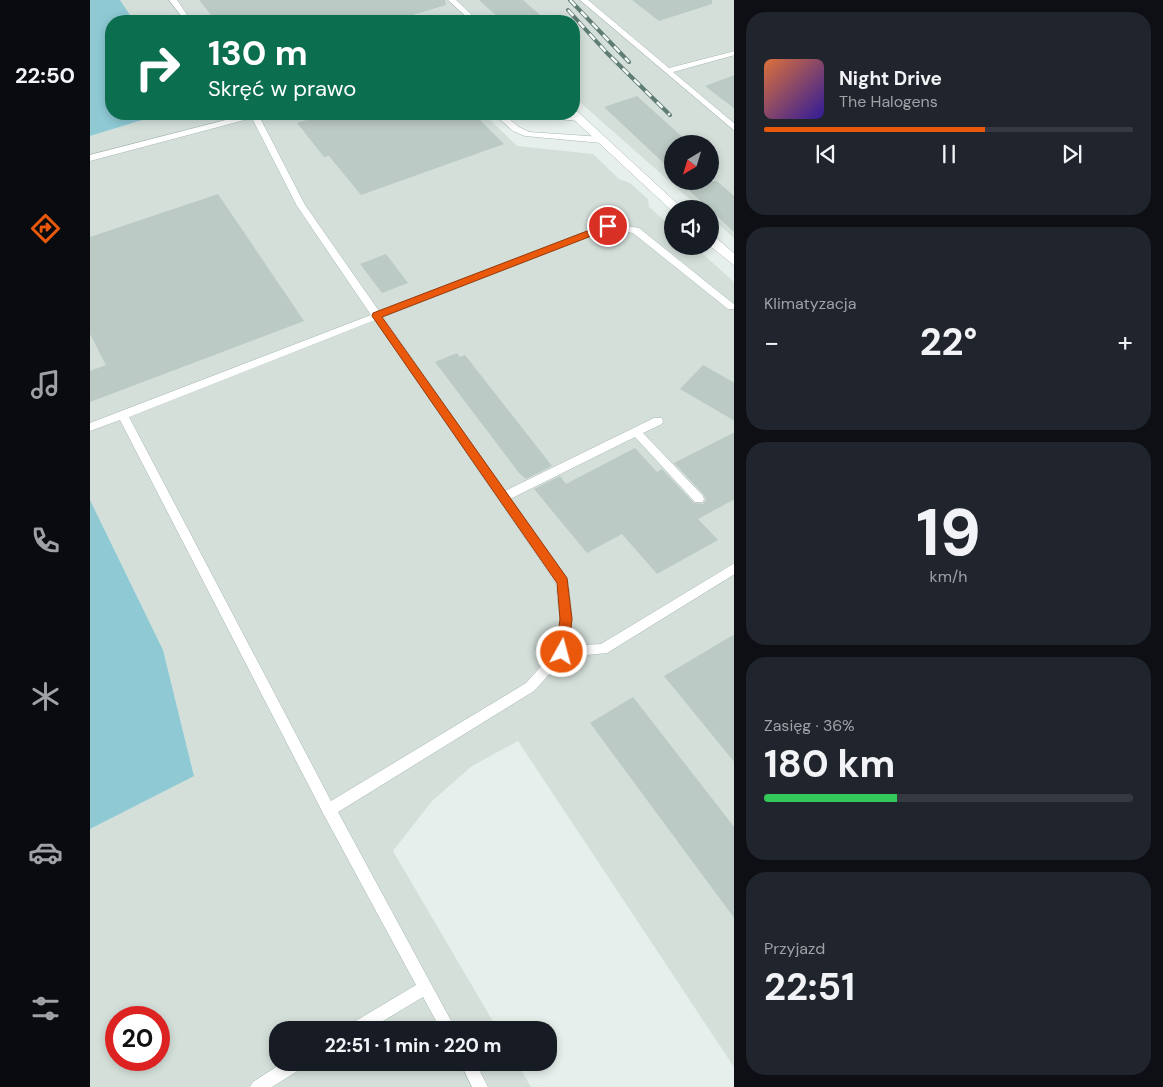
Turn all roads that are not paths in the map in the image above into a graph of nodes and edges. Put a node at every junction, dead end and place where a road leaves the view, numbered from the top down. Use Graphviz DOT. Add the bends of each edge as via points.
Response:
graph roads {
  1 [pos="173,0"];
  2 [pos="452,0"];
  3 [pos="584,0"];
  4 [pos="184,15"];
  5 [pos="468,15"];
  6 [pos="734,53"];
  7 [pos="667,71"];
  8 [pos="232,120"];
  9 [pos="258,120"];
  10 [pos="505,120"];
  11 [pos="580,120"];
  12 [pos="734,130"];
  13 [pos="602,140"];
  14 [pos="90,158"];
  15 [pos="667,200"];
  16 [pos="719,248"];
  17 [pos="734,262"];
  18 [pos="732,308"];
  19 [pos="376,316"];
  20 [pos="123,415"];
  21 [pos="658,421"];
  22 [pos="90,428"];
  23 [pos="636,432"];
  24 [pos="503,497"];
  25 [pos="699,499"];
  26 [pos="734,568"];
  27 [pos="562,652"];
  28 [pos="329,810"];
  29 [pos="426,987"];
  30 [pos="369,1021"];
  31 [pos="444,1021"];
  32 [pos="284,1071"];
  33 [pos="472,1071"];
  34 [pos="258,1087"];
  35 [pos="480,1087"];
  1 -- 4 [label="lane"];
  2 -- 5 [label="lane"];
  3 -- 7 [label="lane"];
  6 -- 7 [label="lane"];
  7 -- 12 [label="lane"];
  8 -- 14 [label="lane"];
  9 -- 19 [label="lane" via="301,206"];
  10 -- 13 [label="lane" via="528,134"];
  11 -- 13 [label="street"];
  13 -- 15 [label="street"];
  16 -- 17 [label="street"];
  18 -- 19 [label="lane" via="636,230 608,226"];
  19 -- 20 [label="lane"];
  19 -- 24 [label="lane"];
  20 -- 22 [label="lane"];
  20 -- 28 [label="lane"];
  21 -- 23 [label="lane"];
  23 -- 24 [label="lane"];
  23 -- 25 [label="lane"];
  24 -- 27 [label="lane" via="562,582 566,619"];
  26 -- 27 [label="lane" via="603,649"];
  27 -- 28 [label="lane" via="530,687"];
  28 -- 29 [label="lane"];
  29 -- 30 [label="lane"];
  29 -- 31 [label="lane"];
  32 -- 34 [label="lane"];
  33 -- 35 [label="lane"];
}
